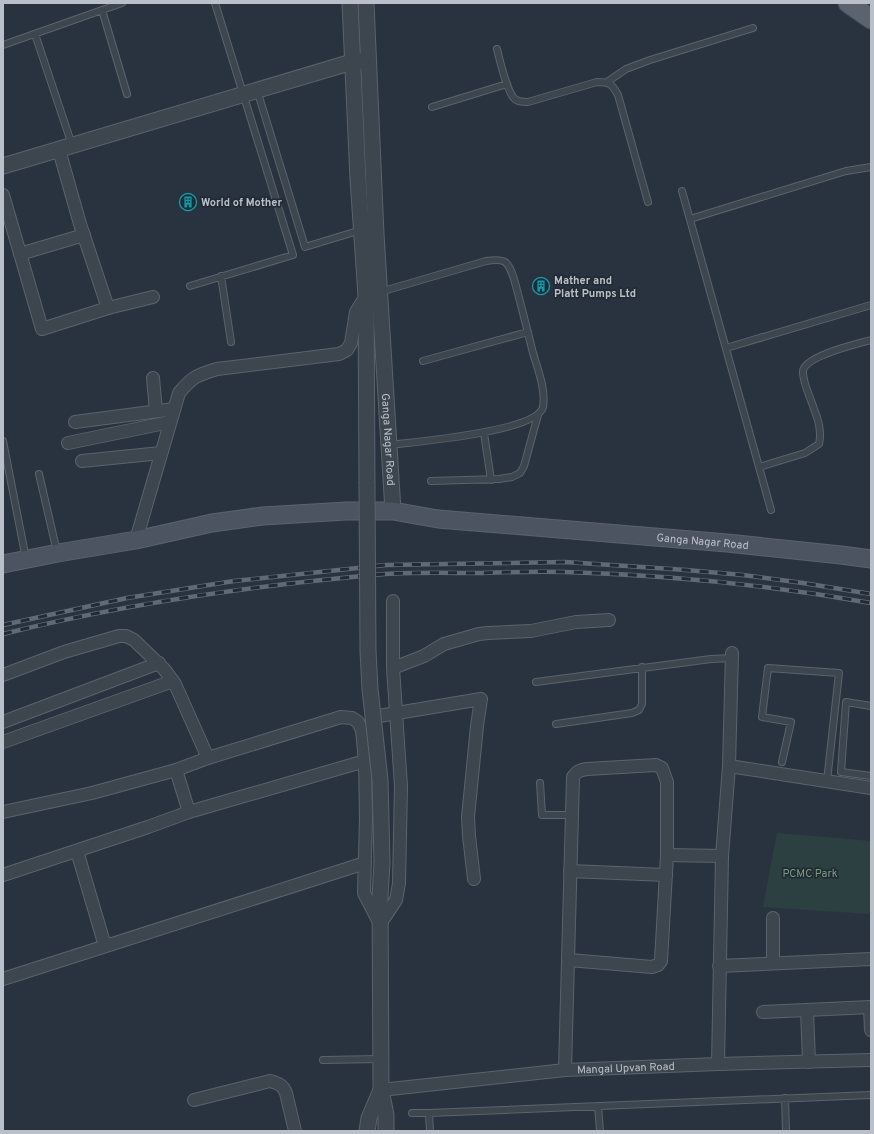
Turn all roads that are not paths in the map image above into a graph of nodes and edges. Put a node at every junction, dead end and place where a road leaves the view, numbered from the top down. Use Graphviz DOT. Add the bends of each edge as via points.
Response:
graph roads {
  1 [pos="122,3"];
  2 [pos="215,3"];
  3 [pos="350,3"];
  4 [pos="366,3"];
  5 [pos="848,3"];
  6 [pos="102,10"];
  7 [pos="871,19"];
  8 [pos="753,28"];
  9 [pos="35,34"];
  10 [pos="3,45"];
  11 [pos="497,49"];
  12 [pos="369,60"];
  13 [pos="352,62"];
  14 [pos="607,82"];
  15 [pos="507,84"];
  16 [pos="250,92"];
  17 [pos="127,94"];
  18 [pos="432,107"];
  19 [pos="65,148"];
  20 [pos="3,166"];
  21 [pos="871,166"];
  22 [pos="682,191"];
  23 [pos="3,195"];
  24 [pos="648,202"];
  25 [pos="690,219"];
  26 [pos="361,230"];
  27 [pos="84,235"];
  28 [pos="20,254"];
  29 [pos="221,276"];
  30 [pos="190,286"];
  31 [pos="373,294"];
  32 [pos="153,296"];
  33 [pos="871,305"];
  34 [pos="108,308"];
  35 [pos="528,332"];
  36 [pos="871,340"];
  37 [pos="231,342"];
  38 [pos="726,348"];
  39 [pos="423,361"];
  40 [pos="152,378"];
  41 [pos="174,409"];
  42 [pos="156,411"];
  43 [pos="538,415"];
  44 [pos="74,422"];
  45 [pos="170,422"];
  46 [pos="484,433"];
  47 [pos="3,441"];
  48 [pos="68,443"];
  49 [pos="389,445"];
  50 [pos="161,453"];
  51 [pos="82,461"];
  52 [pos="759,467"];
  53 [pos="39,474"];
  54 [pos="491,480"];
  55 [pos="431,481"];
  56 [pos="771,510"];
  57 [pos="392,511"];
  58 [pos="136,540"];
  59 [pos="58,553"];
  60 [pos="26,559"];
  61 [pos="871,559"];
  62 [pos="3,564"];
  63 [pos="393,601"];
  64 [pos="608,620"];
  65 [pos="732,656"];
  66 [pos="159,663"];
  67 [pos="642,667"];
  68 [pos="393,668"];
  69 [pos="3,675"];
  70 [pos="172,681"];
  71 [pos="536,682"];
  72 [pos="871,706"];
  73 [pos="396,713"];
  74 [pos="373,717"];
  75 [pos="3,722"];
  76 [pos="556,724"];
  77 [pos="3,742"];
  78 [pos="208,758"];
  79 [pos="364,761"];
  80 [pos="782,762"];
  81 [pos="729,766"];
  82 [pos="176,770"];
  83 [pos="871,776"];
  84 [pos="827,781"];
  85 [pos="540,783"];
  86 [pos="871,788"];
  87 [pos="3,812"];
  88 [pos="189,812"];
  89 [pos="571,815"];
  90 [pos="77,851"];
  91 [pos="667,855"];
  92 [pos="722,856"];
  93 [pos="365,863"];
  94 [pos="570,871"];
  95 [pos="3,875"];
  96 [pos="666,875"];
  97 [pos="474,879"];
  98 [pos="773,918"];
  99 [pos="380,924"];
  100 [pos="105,946"];
  101 [pos="871,959"];
  102 [pos="569,960"];
  103 [pos="773,963"];
  104 [pos="719,966"];
  105 [pos="3,978"];
  106 [pos="871,1007"];
  107 [pos="807,1010"];
  108 [pos="763,1012"];
  109 [pos="871,1030"];
  110 [pos="382,1058"];
  111 [pos="323,1060"];
  112 [pos="871,1060"];
  113 [pos="809,1062"];
  114 [pos="718,1064"];
  115 [pos="565,1070"];
  116 [pos="381,1090"];
  117 [pos="871,1095"];
  118 [pos="785,1098"];
  119 [pos="194,1100"];
  120 [pos="598,1106"];
  121 [pos="412,1113"];
  122 [pos="429,1113"];
  123 [pos="295,1131"];
  124 [pos="367,1131"];
  125 [pos="386,1131"];
  126 [pos="430,1131"];
  127 [pos="600,1131"];
  128 [pos="786,1131"];
  1 -- 6 [label="lane"];
  2 -- 16 [label="lane"];
  3 -- 13 [label="street"];
  4 -- 12 [label="street"];
  5 -- 7 [label="main road"];
  6 -- 9 [label="lane"];
  6 -- 17 [label="lane"];
  8 -- 14 [label="lane" via="650,60 626,69"];
  9 -- 10 [label="lane"];
  9 -- 19 [label="lane"];
  11 -- 15 [label="lane"];
  12 -- 13 [label="street"];
  12 -- 31 [label="street"];
  13 -- 16 [label="street"];
  13 -- 26 [label="street"];
  14 -- 15 [label="lane" via="597,82 528,102 513,98"];
  14 -- 24 [label="lane" via="614,87 618,96"];
  15 -- 18 [label="lane"];
  16 -- 19 [label="street"];
  16 -- 26 [label="lane" via="305,247"];
  16 -- 29 [label="lane" via="293,255"];
  19 -- 20 [label="street"];
  19 -- 27 [label="street"];
  21 -- 25 [label="lane" via="846,171"];
  22 -- 25 [label="lane"];
  23 -- 28 [label="street"];
  25 -- 38 [label="lane"];
  26 -- 31 [label="street"];
  27 -- 28 [label="street"];
  27 -- 34 [label="street"];
  28 -- 34 [label="street" via="42,329"];
  29 -- 30 [label="lane"];
  29 -- 37 [label="lane"];
  31 -- 35 [label="lane" via="486,261 504,260 509,265 514,279"];
  31 -- 41 [label="street" via="356,312 351,343 347,350 339,354 217,369 200,374 190,379 179,393"];
  31 -- 49 [label="street, Ganga Nagar Road"];
  31 -- 74 [label="street, bridge" via="367,488 368,651"];
  32 -- 34 [label="street"];
  33 -- 38 [label="lane"];
  35 -- 39 [label="lane"];
  35 -- 43 [label="lane" via="543,398 542,409"];
  36 -- 52 [label="lane" via="819,356 808,363 803,369 804,377 818,418 822,435 820,444 805,453"];
  38 -- 52 [label="lane"];
  40 -- 42 [label="street"];
  41 -- 42 [label="street"];
  41 -- 45 [label="street"];
  42 -- 44 [label="street"];
  43 -- 46 [label="lane" via="527,422"];
  43 -- 54 [label="lane" via="524,466 520,472 512,477"];
  45 -- 48 [label="street"];
  45 -- 50 [label="street"];
  46 -- 49 [label="lane"];
  46 -- 54 [label="lane"];
  47 -- 60 [label="lane"];
  49 -- 57 [label="street, Ganga Nagar Road"];
  50 -- 51 [label="street"];
  50 -- 58 [label="street"];
  52 -- 56 [label="lane"];
  53 -- 59 [label="lane"];
  54 -- 55 [label="lane"];
  57 -- 58 [label="main road" via="263,516 212,523"];
  57 -- 61 [label="main road, Ganga Nagar Road" via="438,519 727,543"];
  58 -- 59 [label="main road"];
  59 -- 60 [label="main road"];
  60 -- 62 [label="main road"];
  63 -- 68 [label="street"];
  64 -- 68 [label="street" via="576,622 531,631 479,634 444,644 424,656"];
  65 -- 67 [label="lane"];
  65 -- 81 [label="street"];
  66 -- 69 [label="street" via="134,640 119,636 64,652"];
  66 -- 70 [label="street"];
  66 -- 75 [label="street"];
  67 -- 71 [label="lane"];
  67 -- 76 [label="lane" via="642,704 639,710"];
  68 -- 73 [label="street"];
  70 -- 77 [label="street"];
  70 -- 78 [label="street"];
  72 -- 83 [label="lane" via="846,702 841,772"];
  73 -- 74 [label="street"];
  73 -- 97 [label="street" via="481,699 468,817"];
  73 -- 99 [label="street" via="401,786 399,883 396,900"];
  74 -- 99 [label="street, bridge" via="380,780"];
  78 -- 79 [label="street" via="341,717 352,718 358,722 362,730"];
  78 -- 82 [label="street"];
  79 -- 88 [label="street"];
  79 -- 93 [label="street"];
  80 -- 84 [label="lane" via="791,722 762,717 768,668 839,673"];
  81 -- 84 [label="street"];
  81 -- 92 [label="street"];
  82 -- 87 [label="street" via="92,793"];
  82 -- 88 [label="street"];
  84 -- 86 [label="street"];
  85 -- 89 [label="lane" via="542,815"];
  88 -- 90 [label="street"];
  89 -- 91 [label="street" via="573,777 576,772 656,765 662,768 667,782"];
  89 -- 94 [label="street"];
  90 -- 95 [label="street"];
  90 -- 100 [label="street"];
  91 -- 92 [label="street"];
  91 -- 96 [label="street"];
  92 -- 104 [label="street"];
  93 -- 99 [label="street" via="364,893"];
  93 -- 100 [label="street"];
  94 -- 96 [label="street"];
  94 -- 102 [label="street"];
  96 -- 102 [label="street" via="662,956 658,965 652,967"];
  98 -- 103 [label="street"];
  99 -- 110 [label="street"];
  100 -- 105 [label="street"];
  101 -- 103 [label="street"];
  102 -- 115 [label="street"];
  103 -- 104 [label="street"];
  104 -- 114 [label="street"];
  106 -- 107 [label="street"];
  106 -- 109 [label="street"];
  107 -- 108 [label="street"];
  107 -- 113 [label="street"];
  110 -- 111 [label="lane"];
  110 -- 116 [label="street"];
  112 -- 113 [label="street, Mangal Upvan Road"];
  113 -- 114 [label="street, Mangal Upvan Road"];
  114 -- 115 [label="street, Mangal Upvan Road"];
  115 -- 116 [label="street, Mangal Upvan Road"];
  116 -- 124 [label="street" via="369,1118"];
  116 -- 125 [label="street"];
  117 -- 118 [label="lane"];
  118 -- 120 [label="lane"];
  118 -- 128 [label="lane"];
  119 -- 123 [label="street" via="270,1081 277,1083 284,1088"];
  120 -- 122 [label="lane"];
  120 -- 127 [label="lane"];
  121 -- 122 [label="lane"];
  122 -- 126 [label="lane"];
}
